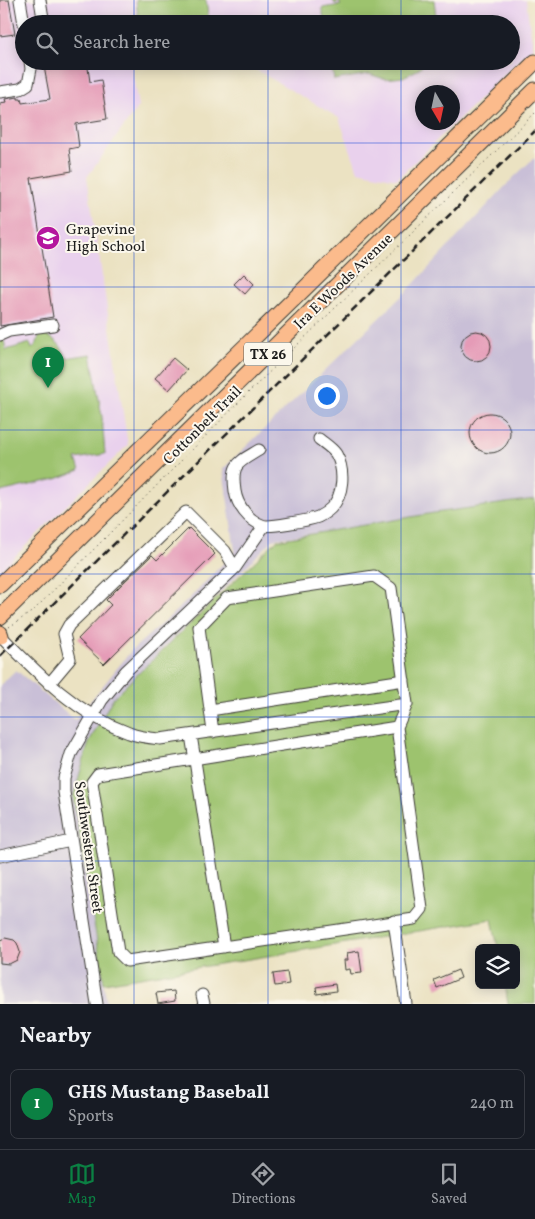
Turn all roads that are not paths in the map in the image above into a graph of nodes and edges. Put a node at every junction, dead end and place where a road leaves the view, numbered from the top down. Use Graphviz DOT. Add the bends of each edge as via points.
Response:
graph roads {
  1 [pos="20,0"];
  2 [pos="40,0"];
  3 [pos="22,15"];
  4 [pos="42,15"];
  5 [pos="535,62"];
  6 [pos="30,70"];
  7 [pos="535,90"];
  8 [pos="0,92"];
  9 [pos="54,325"];
  10 [pos="0,335"];
  11 [pos="319,439"];
  12 [pos="259,450"];
  13 [pos="264,526"];
  14 [pos="235,568"];
  15 [pos="2,582"];
  16 [pos="4,628"];
  17 [pos="404,680"];
  18 [pos="49,684"];
  19 [pos="407,704"];
  20 [pos="210,710"];
  21 [pos="93,716"];
  22 [pos="397,727"];
  23 [pos="213,732"];
  24 [pos="191,735"];
  25 [pos="194,759"];
  26 [pos="72,842"];
  27 [pos="0,856"];
  28 [pos="394,922"];
  29 [pos="224,947"];
  30 [pos="97,1004"];
  31 [pos="406,1004"];
  1 -- 3 [label="street"];
  2 -- 4 [label="street"];
  5 -- 15 [label="main road, Ira E Woods Avenue / TX 26"];
  6 -- 8 [label="street" via="28,84 20,89"];
  7 -- 16 [label="main road, Ira E Woods Avenue / TX 26"];
  9 -- 10 [label="street"];
  11 -- 13 [label="street" via="336,454 341,467 340,490 332,508 320,516"];
  12 -- 13 [label="street" via="237,464 233,475 235,494 243,510 251,520"];
  13 -- 14 [label="street, Southwestern Street"];
  14 -- 18 [label="street" via="225,551 186,512 69,625 64,634 70,659"];
  14 -- 21 [label="street, Southwestern Street" via="126,671"];
  16 -- 18 [label="street"];
  17 -- 19 [label="street"];
  17 -- 20 [label="street"];
  17 -- 20 [label="street" via="390,588 374,576 227,598 198,627"];
  18 -- 21 [label="street"];
  19 -- 22 [label="street"];
  19 -- 23 [label="street"];
  20 -- 23 [label="street"];
  21 -- 24 [label="street" via="130,734 160,739"];
  21 -- 26 [label="street, Southwestern Street" via="71,754 64,778"];
  22 -- 25 [label="street"];
  22 -- 28 [label="street" via="422,909 414,918"];
  23 -- 24 [label="street"];
  24 -- 25 [label="street"];
  25 -- 29 [label="street"];
  25 -- 29 [label="street" via="98,774 92,782 115,934 118,952 128,961"];
  26 -- 27 [label="street"];
  26 -- 30 [label="street, Southwestern Street"];
  28 -- 29 [label="street"];
  28 -- 31 [label="street"];
}
